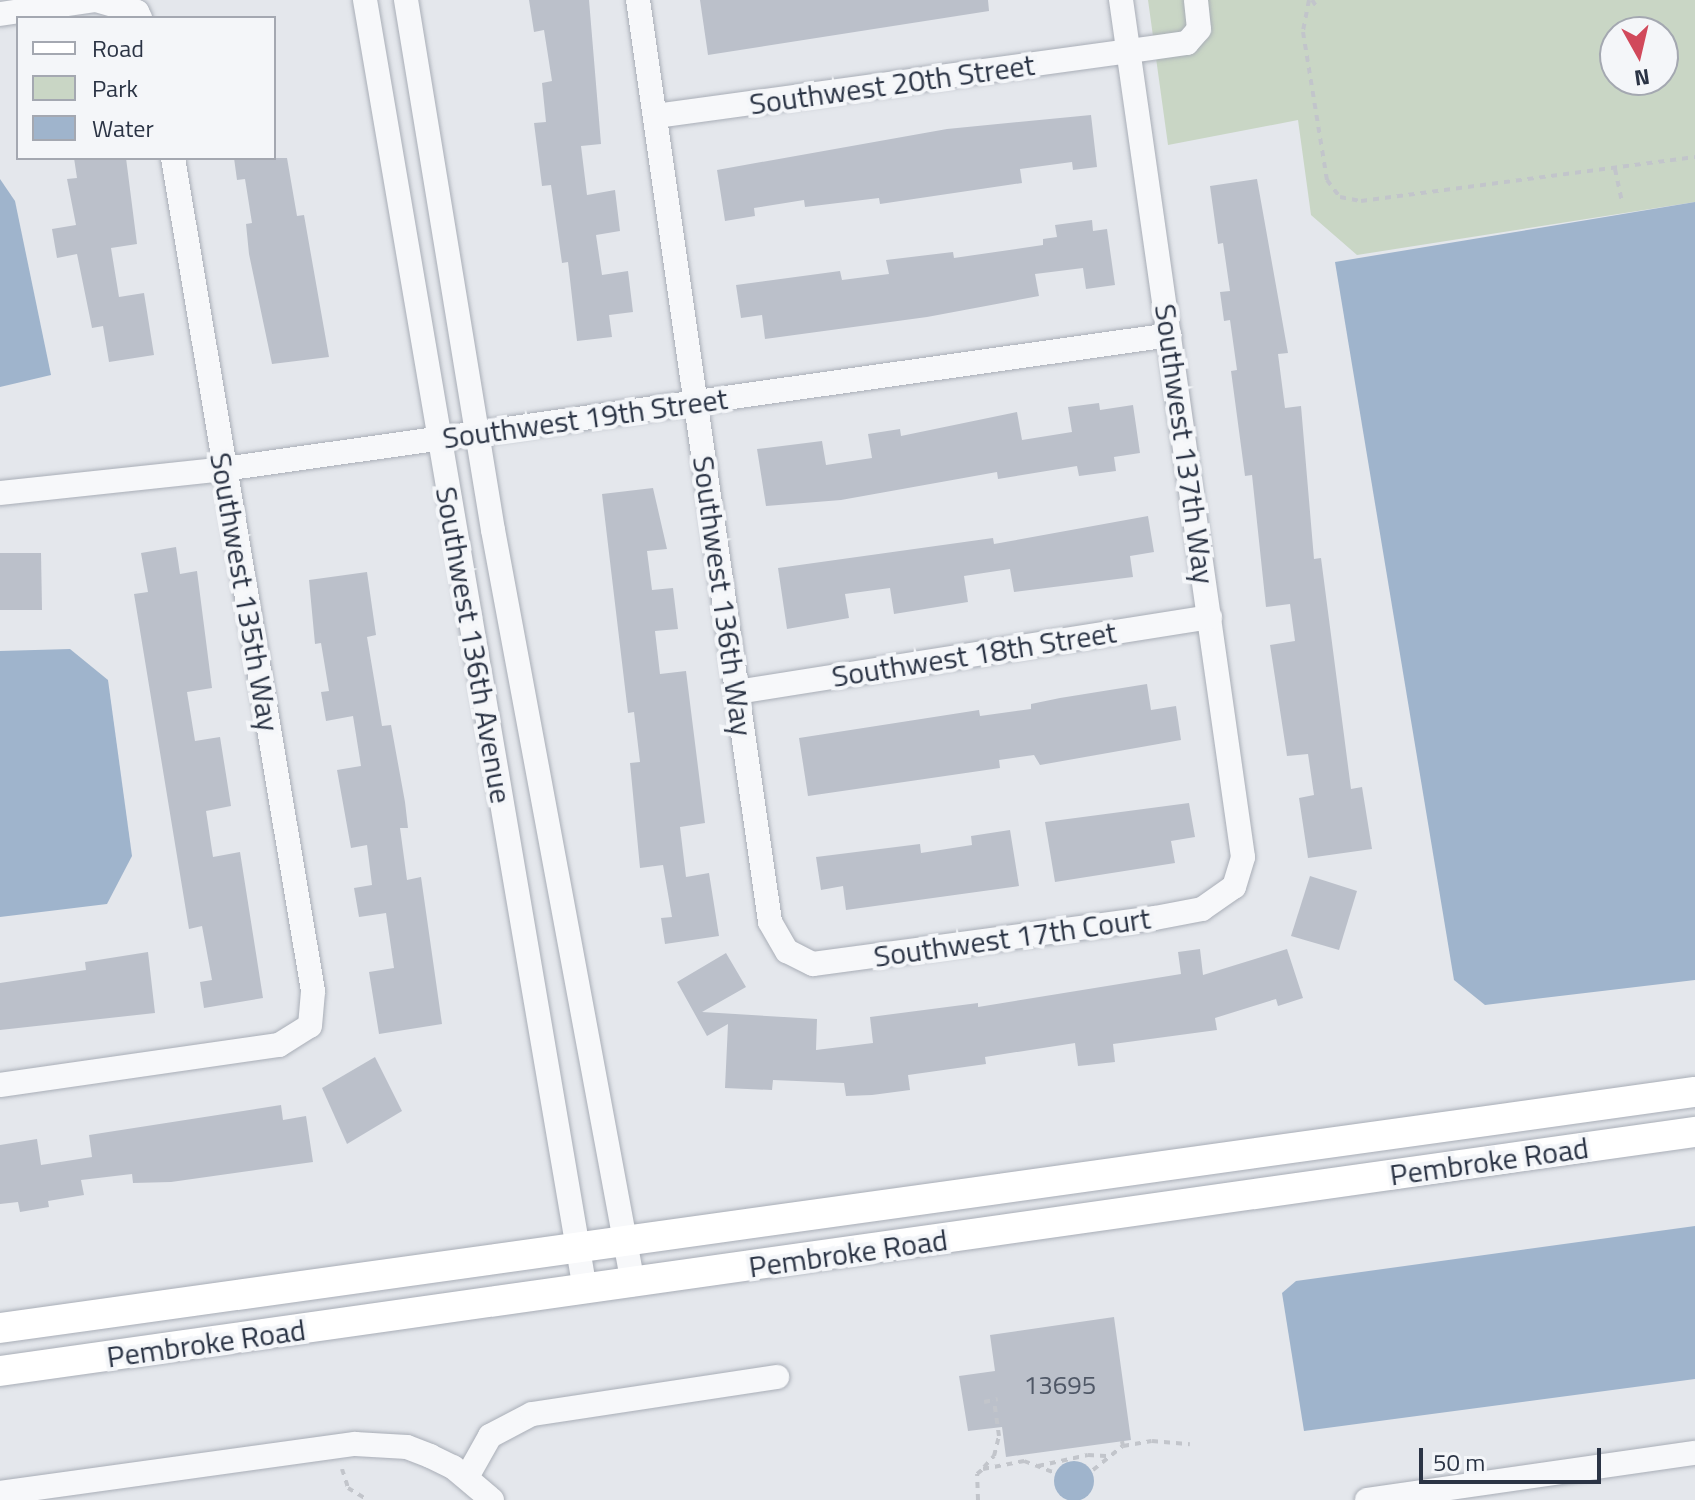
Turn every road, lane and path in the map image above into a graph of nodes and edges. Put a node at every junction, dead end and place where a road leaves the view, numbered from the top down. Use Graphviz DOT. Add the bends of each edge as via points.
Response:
graph roads {
  1 [pos="365,0"];
  2 [pos="406,0"];
  3 [pos="638,0"];
  4 [pos="1121,0"];
  5 [pos="1196,0"];
  6 [pos="1310,0"];
  7 [pos="1318,9"];
  8 [pos="0,14"];
  9 [pos="139,15"];
  10 [pos="1129,51"];
  11 [pos="656,116"];
  12 [pos="1695,157"];
  13 [pos="173,160"];
  14 [pos="1615,169"];
  15 [pos="1622,201"];
  16 [pos="1170,335"];
  17 [pos="696,402"];
  18 [pos="478,433"];
  19 [pos="438,439"];
  20 [pos="224,469"];
  21 [pos="0,493"];
  22 [pos="1210,617"];
  23 [pos="737,692"];
  24 [pos="1234,887"];
  25 [pos="787,951"];
  26 [pos="0,1085"];
  27 [pos="1695,1092"];
  28 [pos="1695,1132"];
  29 [pos="625,1238"];
  30 [pos="577,1246"];
  31 [pos="633,1284"];
  32 [pos="585,1290"];
  33 [pos="0,1328"];
  34 [pos="0,1371"];
  35 [pos="777,1377"];
  36 [pos="984,1402"];
  37 [pos="1190,1444"];
  38 [pos="1695,1453"];
  39 [pos="1110,1456"];
  40 [pos="340,1459"];
  41 [pos="1038,1466"];
  42 [pos="983,1469"];
  43 [pos="1093,1470"];
  44 [pos="1053,1472"];
  45 [pos="467,1477"];
  46 [pos="0,1493"];
  47 [pos="368,1500"];
  48 [pos="492,1500"];
  49 [pos="978,1500"];
  50 [pos="1367,1500"];
  1 -- 19 [label="street, Southwest 136th Avenue"];
  2 -- 18 [label="street, Southwest 136th Avenue"];
  3 -- 11 [label="street, Southwest 136th Way"];
  4 -- 10 [label="street, Southwest 137th Way"];
  5 -- 10 [label="street, Southwest 20th Street" via="1199,29 1187,43"];
  6 -- 7 [label="path"];
  6 -- 14 [label="path" via="1303,32 1327,180 1340,197 1361,201"];
  8 -- 9 [label="street" via="96,0"];
  10 -- 11 [label="street, Southwest 20th Street"];
  10 -- 16 [label="street, Southwest 137th Way"];
  11 -- 17 [label="street, Southwest 136th Way"];
  12 -- 14 [label="path"];
  13 -- 20 [label="street, Southwest 135th Way"];
  14 -- 15 [label="path"];
  16 -- 17 [label="street, Southwest 19th Street"];
  16 -- 22 [label="street, Southwest 137th Way"];
  17 -- 18 [label="street, Southwest 19th Street"];
  17 -- 23 [label="street, Southwest 136th Way"];
  18 -- 19 [label="street, Southwest 19th Street"];
  18 -- 29 [label="street, Southwest 136th Avenue"];
  19 -- 20 [label="street, Southwest 19th Street"];
  19 -- 30 [label="street, Southwest 136th Avenue"];
  20 -- 21 [label="street, Southwest 19th Street"];
  20 -- 26 [label="street, Southwest 135th Way" via="313,991 310,1026 279,1045"];
  22 -- 23 [label="street, Southwest 18th Street"];
  22 -- 24 [label="street, Southwest 137th Way" via="1243,857"];
  23 -- 25 [label="street, Southwest 136th Way" via="770,922"];
  24 -- 25 [label="street, Southwest 17th Court" via="1202,909 1155,918 813,964"];
  27 -- 29 [label="main road, Pembroke Road"];
  28 -- 31 [label="main road, Pembroke Road"];
  29 -- 30 [label="main road, Pembroke Road"];
  29 -- 31 [label="street, Southwest 136th Avenue"];
  30 -- 32 [label="street, Southwest 136th Avenue"];
  30 -- 33 [label="main road, Pembroke Road"];
  31 -- 32 [label="main road, Pembroke Road"];
  32 -- 34 [label="main road, Pembroke Road"];
  35 -- 45 [label="street" via="532,1414 490,1436"];
  36 -- 42 [label="path" via="996,1399 999,1436 994,1456"];
  37 -- 39 [label="path" via="1123,1443"];
  38 -- 50 [label="street"];
  39 -- 41 [label="path" via="1088,1455"];
  39 -- 43 [label="path"];
  40 -- 47 [label="path" via="348,1488"];
  41 -- 42 [label="path" via="1024,1461"];
  41 -- 44 [label="path"];
  42 -- 49 [label="path" via="977,1474"];
  45 -- 46 [label="street" via="407,1447 355,1444"];
  45 -- 48 [label="street"];
}
